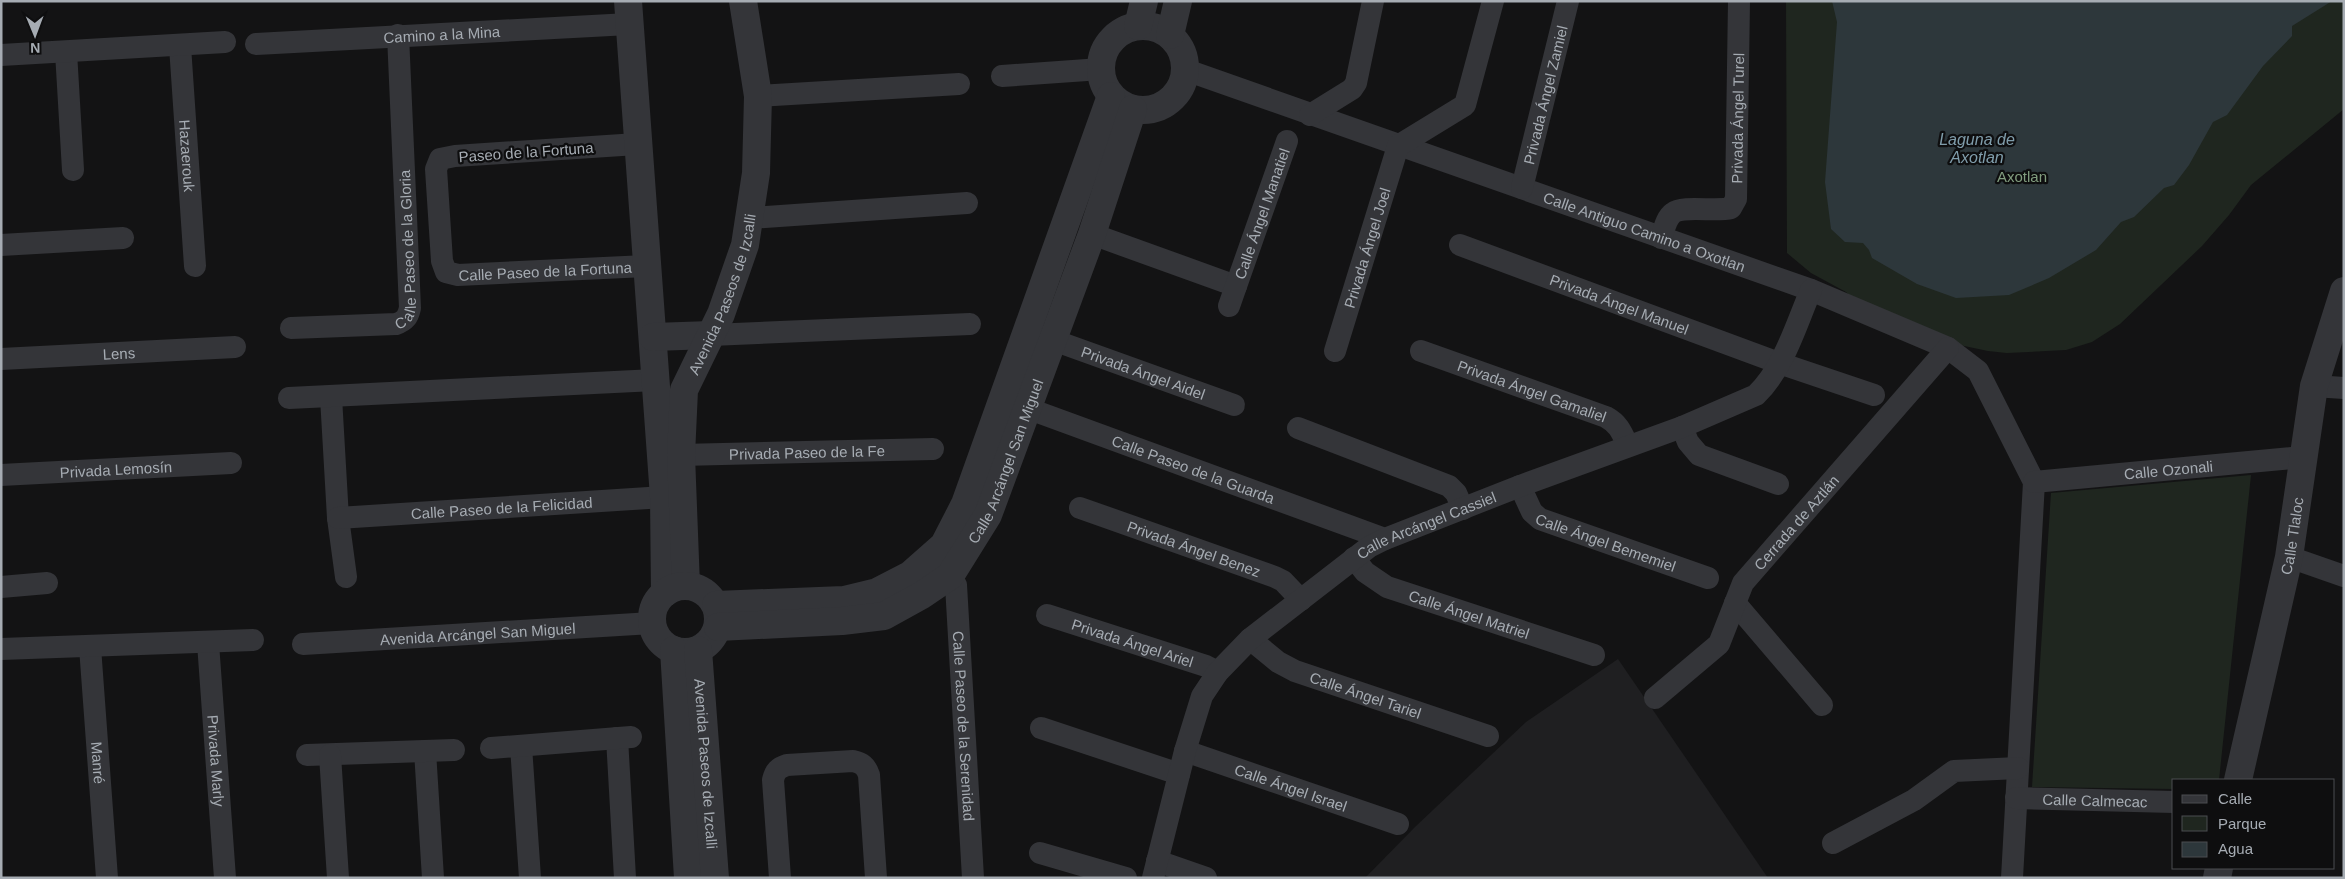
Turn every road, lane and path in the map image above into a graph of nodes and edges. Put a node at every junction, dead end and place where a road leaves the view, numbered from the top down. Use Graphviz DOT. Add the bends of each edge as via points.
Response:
graph roads {
  1 [pos="743,1"];
  2 [pos="1178,1"];
  3 [pos="1373,1"];
  4 [pos="1493,1"];
  5 [pos="1568,1"];
  6 [pos="1739,1"];
  7 [pos="629,12"];
  8 [pos="1141,14"];
  9 [pos="398,35"];
  10 [pos="1170,35"];
  11 [pos="225,42"];
  12 [pos="256,44"];
  13 [pos="180,46"];
  14 [pos="66,52"];
  15 [pos="1,55"];
  16 [pos="1101,69"];
  17 [pos="1186,70"];
  18 [pos="1002,76"];
  19 [pos="959,84"];
  20 [pos="758,96"];
  21 [pos="1122,103"];
  22 [pos="1310,115"];
  23 [pos="1287,141"];
  24 [pos="637,144"];
  25 [pos="1398,146"];
  26 [pos="73,170"];
  27 [pos="1522,188"];
  28 [pos="967,203"];
  29 [pos="750,218"];
  30 [pos="1092,234"];
  31 [pos="123,238"];
  32 [pos="1661,238"];
  33 [pos="1,245"];
  34 [pos="1460,245"];
  35 [pos="195,266"];
  36 [pos="646,266"];
  37 [pos="446,272"];
  38 [pos="1811,290"];
  39 [pos="2344,291"];
  40 [pos="970,324"];
  41 [pos="291,328"];
  42 [pos="710,335"];
  43 [pos="653,337"];
  44 [pos="1053,340"];
  45 [pos="235,347"];
  46 [pos="1948,348"];
  47 [pos="1335,351"];
  48 [pos="1421,351"];
  49 [pos="1,360"];
  50 [pos="1779,363"];
  51 [pos="655,380"];
  52 [pos="2314,386"];
  53 [pos="2344,388"];
  54 [pos="1874,395"];
  55 [pos="331,397"];
  56 [pos="289,398"];
  57 [pos="1014,404"];
  58 [pos="1234,405"];
  59 [pos="1682,427"];
  60 [pos="1298,428"];
  61 [pos="1628,446"];
  62 [pos="934,449"];
  63 [pos="681,455"];
  64 [pos="2303,457"];
  65 [pos="231,463"];
  66 [pos="1,475"];
  67 [pos="2034,482"];
  68 [pos="1778,484"];
  69 [pos="1520,486"];
  70 [pos="664,497"];
  71 [pos="1080,508"];
  72 [pos="1463,509"];
  73 [pos="338,518"];
  74 [pos="1385,539"];
  75 [pos="2289,557"];
  76 [pos="1354,558"];
  77 [pos="950,576"];
  78 [pos="2344,576"];
  79 [pos="346,577"];
  80 [pos="1708,578"];
  81 [pos="47,583"];
  82 [pos="1,587"];
  83 [pos="676,589"];
  84 [pos="1301,600"];
  85 [pos="1735,603"];
  86 [pos="1046,614"];
  87 [pos="717,616"];
  88 [pos="652,623"];
  89 [pos="1250,639"];
  90 [pos="253,640"];
  91 [pos="208,643"];
  92 [pos="303,644"];
  93 [pos="90,647"];
  94 [pos="1,649"];
  95 [pos="686,650"];
  96 [pos="1594,655"];
  97 [pos="1218,672"];
  98 [pos="1654,698"];
  99 [pos="1822,705"];
  100 [pos="1041,728"];
  101 [pos="1488,736"];
  102 [pos="521,746"];
  103 [pos="491,748"];
  104 [pos="454,750"];
  105 [pos="425,751"];
  106 [pos="1185,751"];
  107 [pos="330,755"];
  108 [pos="307,756"];
  109 [pos="2018,768"];
  110 [pos="1180,774"];
  111 [pos="2238,779"];
  112 [pos="2016,798"];
  113 [pos="2172,802"];
  114 [pos="1398,824"];
  115 [pos="1833,842"];
  116 [pos="1040,853"];
  117 [pos="1155,869"];
  118 [pos="107,878"];
  119 [pos="225,878"];
  120 [pos="338,878"];
  121 [pos="433,878"];
  122 [pos="530,878"];
  123 [pos="625,878"];
  124 [pos="688,878"];
  125 [pos="715,878"];
  126 [pos="780,878"];
  127 [pos="876,878"];
  128 [pos="973,878"];
  129 [pos="1126,878"];
  130 [pos="1206,878"];
  131 [pos="2012,878"];
  1 -- 20 [label="street, Avenida Paseos de Izcalli"];
  2 -- 10 [label="street"];
  3 -- 22 [label="street" via="1356,83 1352,89"];
  4 -- 25 [label="street" via="1465,105"];
  5 -- 27 [label="street, Privada Ángel Zamiel"];
  6 -- 32 [label="street, Privada Ángel Turel" via="1736,199 1731,208 1719,211 1674,213"];
  7 -- 9 [label="street, Camino a la Mina"];
  7 -- 24 [label="street"];
  8 -- 10 [label="street" via="1155,28"];
  8 -- 16 [label="street" via="1107,46"];
  9 -- 12 [label="street, Camino a la Mina"];
  9 -- 41 [label="street, Calle Paseo de la Gloria" via="409,316 396,324"];
  10 -- 17 [label="street" via="1182,51"];
  11 -- 13 [label="street"];
  13 -- 14 [label="street"];
  13 -- 35 [label="street, Hazaerouk"];
  14 -- 15 [label="street"];
  14 -- 26 [label="street"];
  16 -- 18 [label="street"];
  16 -- 21 [label="street" via="1106,88"];
  17 -- 21 [label="street" via="1182,85 1163,106 1148,110"];
  17 -- 22 [label="street, Calle Antiguo Camino a Oxotlan"];
  19 -- 20 [label="street"];
  20 -- 29 [label="street, Avenida Paseos de Izcalli" via="758,139"];
  21 -- 30 [label="street, Calle Arcángel San Miguel"];
  21 -- 57 [label="street, Calle Arcángel San Miguel"];
  22 -- 25 [label="street, Calle Antiguo Camino a Oxotlan"];
  23 -- 30 [label="street, Calle Ángel Manatiel" via="1232,296"];
  24 -- 36 [label="street"];
  24 -- 37 [label="street, Paseo de la Fortuna" via="440,158 436,169 442,261"];
  25 -- 27 [label="street, Calle Antiguo Camino a Oxotlan"];
  25 -- 47 [label="street, Privada Ángel Joel"];
  27 -- 32 [label="street, Calle Antiguo Camino a Oxotlan"];
  28 -- 29 [label="street"];
  29 -- 42 [label="street, Avenida Paseos de Izcalli" via="745,245 721,314"];
  30 -- 44 [label="street, Calle Arcángel San Miguel"];
  31 -- 33 [label="street"];
  32 -- 38 [label="street, Calle Antiguo Camino a Oxotlan"];
  34 -- 50 [label="street, Privada Ángel Manuel"];
  36 -- 37 [label="street, Calle Paseo de la Fortuna" via="458,275"];
  36 -- 43 [label="street"];
  38 -- 46 [label="street, Calle Antiguo Camino a Oxotlan"];
  38 -- 50 [label="street, Calle Arcángel Cassiel"];
  39 -- 52 [label="street, Calle Tlaloc"];
  40 -- 42 [label="street"];
  42 -- 43 [label="street"];
  42 -- 63 [label="street, Avenida Paseos de Izcalli" via="684,390"];
  43 -- 51 [label="street"];
  44 -- 57 [label="street, Calle Arcángel San Miguel"];
  44 -- 58 [label="street, Privada Ángel Aidel"];
  45 -- 49 [label="street, Lens"];
  46 -- 67 [label="street, Calle Antiguo Camino a Oxotlan" via="1978,372"];
  46 -- 85 [label="street, Cerrada de Aztlán" via="1743,583"];
  48 -- 61 [label="street, Privada Ángel Gamaliel" via="1606,417 1621,429"];
  50 -- 54 [label="street, Privada Ángel Manuel"];
  50 -- 59 [label="street, Calle Arcángel Cassiel" via="1766,386 1756,394"];
  51 -- 55 [label="street"];
  51 -- 70 [label="street"];
  52 -- 53 [label="street"];
  52 -- 64 [label="street, Calle Tlaloc"];
  55 -- 56 [label="street"];
  55 -- 73 [label="street"];
  57 -- 74 [label="street, Calle Paseo de la Guarda"];
  57 -- 77 [label="street, Calle Arcángel San Miguel" via="988,516"];
  57 -- 87 [label="street, Calle Arcángel San Miguel" via="944,544 910,575 877,592 844,600"];
  59 -- 61 [label="street, Calle Arcángel Cassiel"];
  59 -- 68 [label="street" via="1688,442 1699,455"];
  60 -- 72 [label="street" via="1449,486"];
  61 -- 69 [label="street, Calle Arcángel Cassiel"];
  62 -- 63 [label="street, Privada Paseo de la Fe"];
  63 -- 83 [label="street, Avenida Paseos de Izcalli"];
  64 -- 67 [label="street, Calle Ozonali"];
  64 -- 75 [label="street, Calle Tlaloc"];
  65 -- 66 [label="street, Privada Lemosín"];
  67 -- 109 [label="street"];
  69 -- 72 [label="street, Calle Arcángel Cassiel"];
  69 -- 80 [label="street, Calle Ángel Bememiel" via="1532,512 1540,519"];
  70 -- 73 [label="street, Calle Paseo de la Felicidad"];
  70 -- 83 [label="street"];
  71 -- 84 [label="street, Privada Ángel Benez" via="1275,577"];
  72 -- 74 [label="street, Calle Arcángel Cassiel"];
  73 -- 79 [label="street"];
  74 -- 76 [label="street, Calle Arcángel Cassiel"];
  75 -- 78 [label="street"];
  75 -- 111 [label="street, Calle Tlaloc"];
  76 -- 84 [label="street, Calle Arcángel Cassiel"];
  76 -- 96 [label="street, Calle Ángel Matriel" via="1365,572 1387,587"];
  77 -- 87 [label="street, Calle Arcángel San Miguel" via="884,616 842,621"];
  77 -- 128 [label="street, Calle Paseo de la Serenidad" via="956,585"];
  81 -- 82 [label="street"];
  83 -- 87 [label="street" via="704,591"];
  83 -- 88 [label="street" via="654,608"];
  84 -- 89 [label="street, Calle Arcángel Cassiel"];
  85 -- 98 [label="street, Cerrada de Aztlán" via="1719,644"];
  85 -- 99 [label="street"];
  86 -- 97 [label="street, Privada Ángel Ariel"];
  87 -- 95 [label="street" via="711,641"];
  88 -- 92 [label="street, Avenida Arcángel San Miguel"];
  88 -- 95 [label="street" via="663,644"];
  89 -- 97 [label="street, Calle Arcángel Cassiel"];
  89 -- 101 [label="street, Calle Ángel Tariel" via="1278,662 1295,671"];
  90 -- 91 [label="street"];
  91 -- 93 [label="street"];
  91 -- 119 [label="street, Privada Marly"];
  93 -- 94 [label="street"];
  93 -- 118 [label="street, Manré"];
  95 -- 124 [label="street, Avenida Paseos de Izcalli"];
  95 -- 125 [label="street, Avenida Paseos de Izcalli"];
  97 -- 106 [label="street, Calle Arcángel Cassiel" via="1202,696"];
  100 -- 110 [label="street"];
  102 -- 103 [label="street"];
  102 -- 122 [label="street"];
  102 -- 123 [label="street" via="624,738"];
  104 -- 105 [label="street"];
  105 -- 107 [label="street"];
  105 -- 121 [label="street"];
  106 -- 110 [label="street, Calle Arcángel Cassiel"];
  106 -- 114 [label="street, Calle Ángel Israel"];
  107 -- 108 [label="street"];
  107 -- 120 [label="street"];
  109 -- 112 [label="street"];
  109 -- 115 [label="street" via="1954,771 1914,800"];
  110 -- 117 [label="street, Calle Arcángel Cassiel"];
  112 -- 113 [label="street, Calle Calmecac"];
  112 -- 131 [label="street"];
  116 -- 129 [label="street"];
  117 -- 130 [label="street"];
  126 -- 127 [label="street" via="774,773 787,765 853,761 861,762 869,775"];
}
